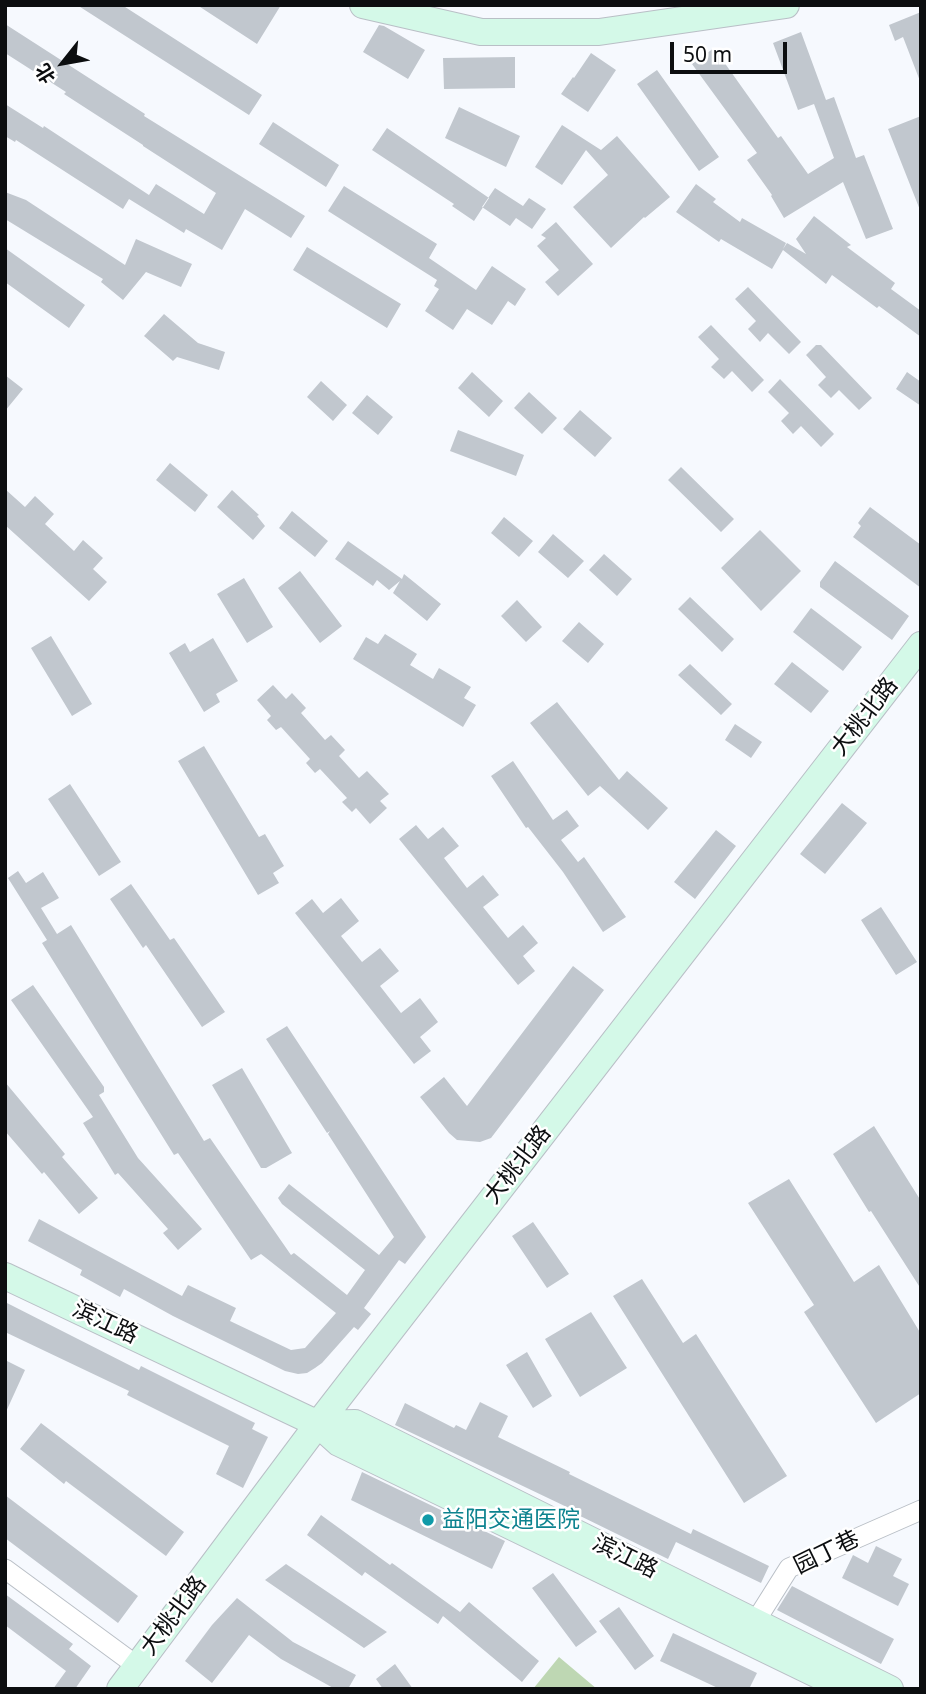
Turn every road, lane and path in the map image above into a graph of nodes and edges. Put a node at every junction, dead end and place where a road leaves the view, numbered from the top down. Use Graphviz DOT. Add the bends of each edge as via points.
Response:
graph roads {
  1 [pos="363,5"];
  2 [pos="786,5"];
  3 [pos="921,645"];
  4 [pos="5,1276"];
  5 [pos="318,1424"];
  6 [pos="921,1510"];
  7 [pos="5,1569"];
  8 [pos="755,1622"];
  9 [pos="137,1666"];
  10 [pos="120,1689"];
  11 [pos="846,1689"];
  12 [pos="890,1689"];
  1 -- 2 [label="street" via="481,32 599,32"];
  3 -- 5 [label="street, 大桃北路"];
  4 -- 5 [label="street, 滨江路"];
  5 -- 8 [label="street, 滨江路" via="355,1423"];
  5 -- 9 [label="street, 大桃北路"];
  5 -- 11 [label="street, 滨江路" via="339,1443"];
  6 -- 8 [label="street, 园丁巷" via="789,1568"];
  7 -- 9 [label="street"];
  8 -- 12 [label="street, 滨江路"];
  9 -- 10 [label="street, 大桃北路"];
}
